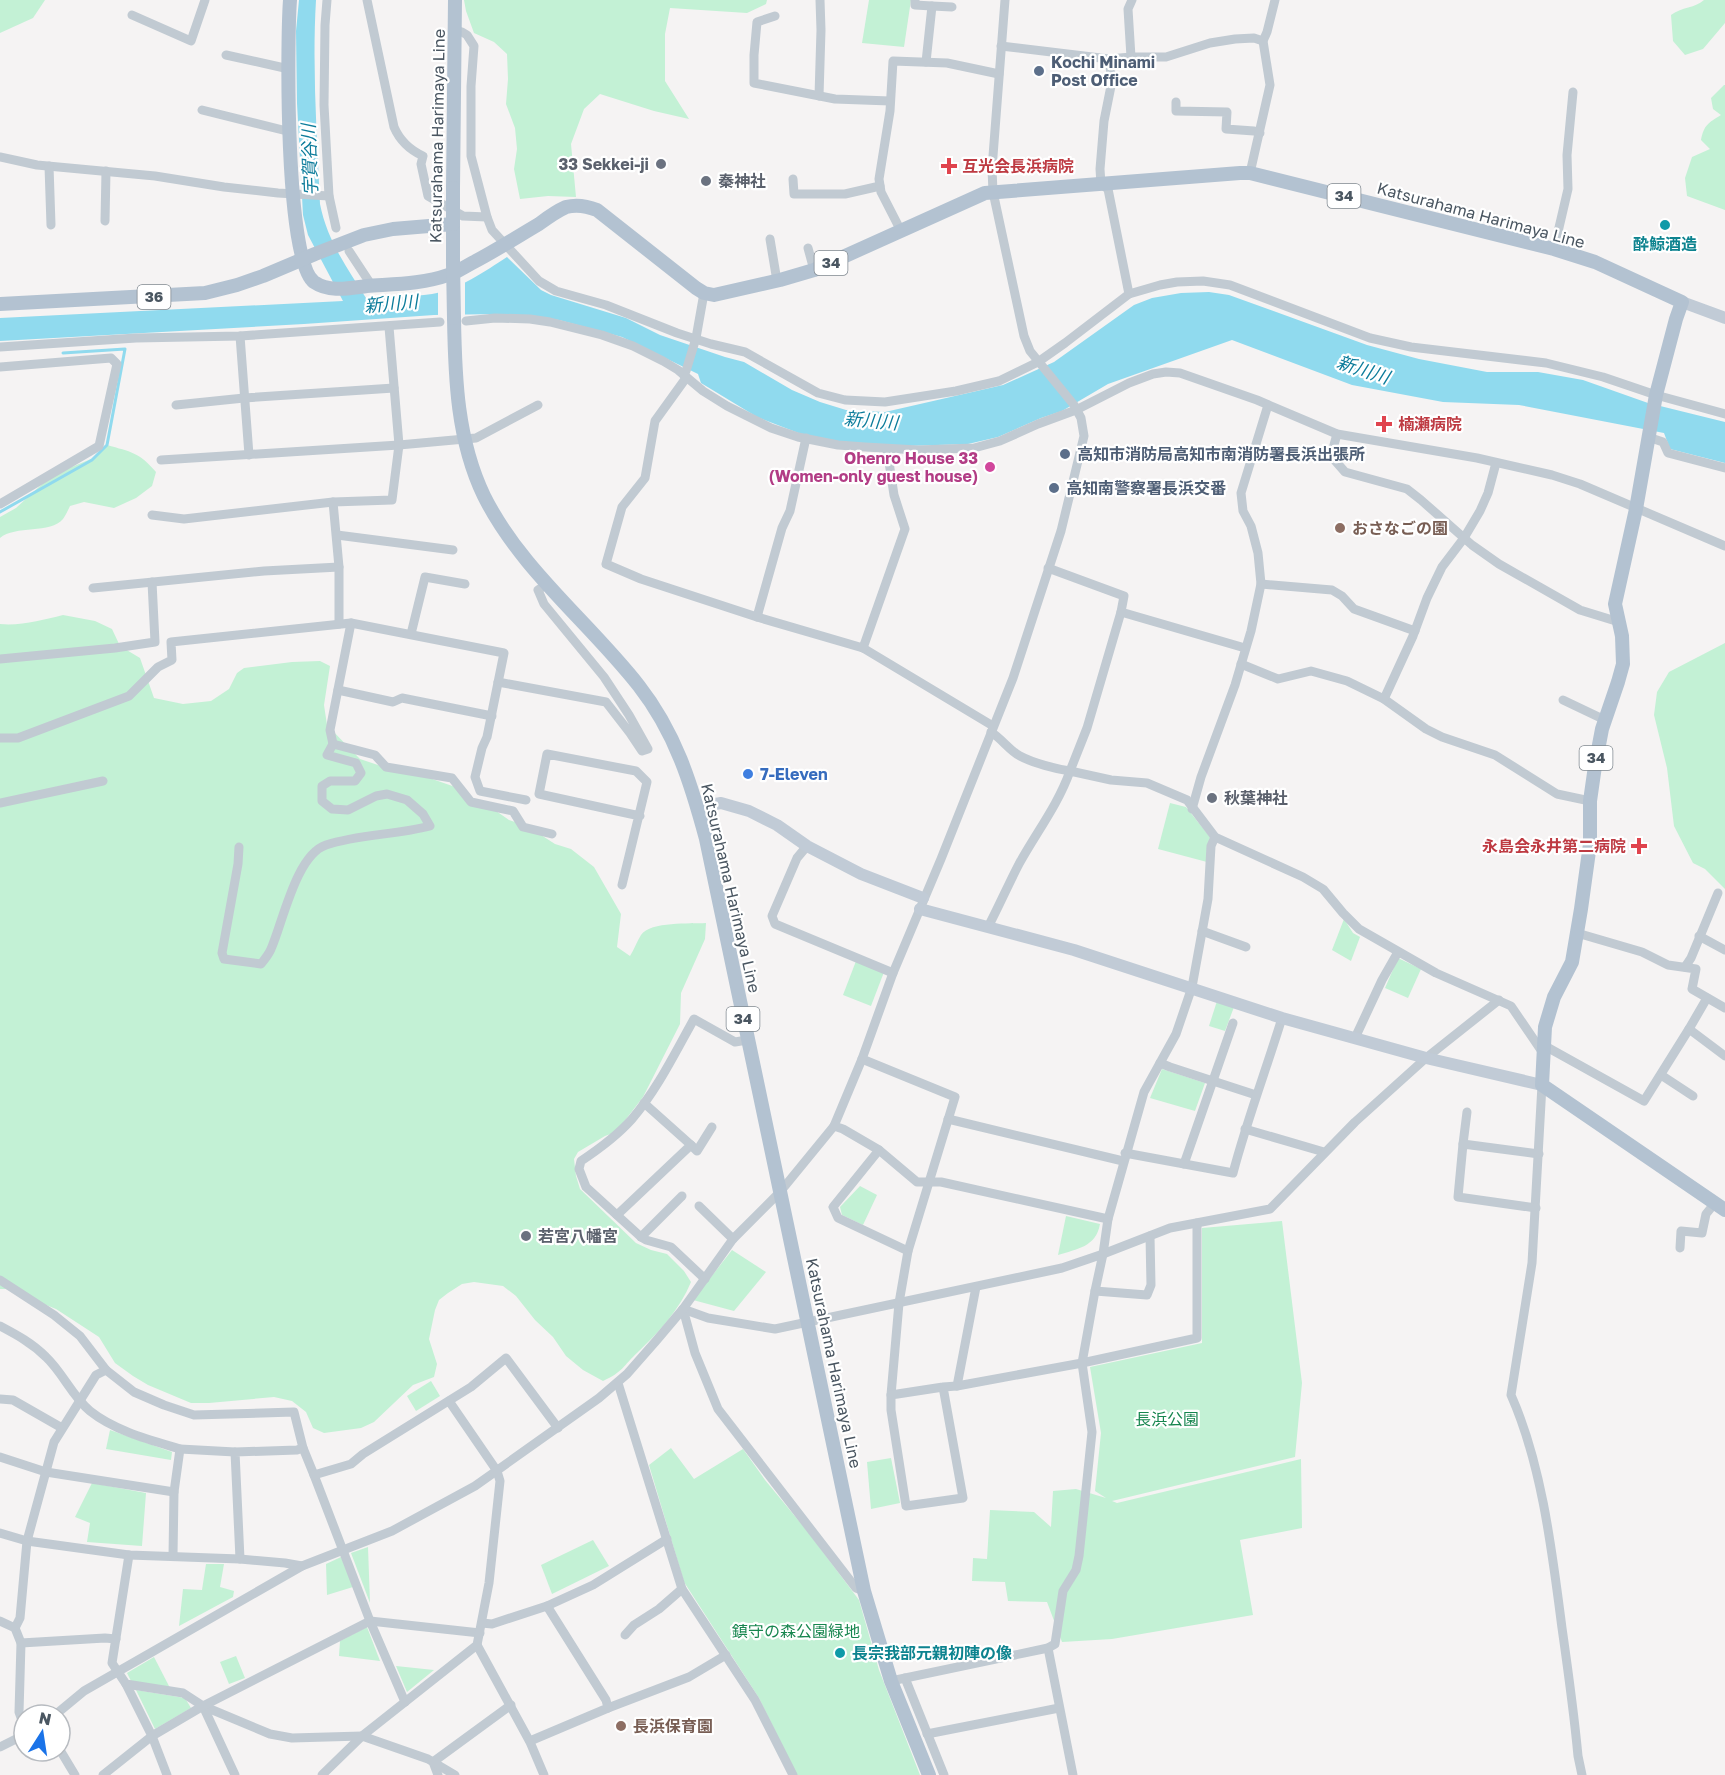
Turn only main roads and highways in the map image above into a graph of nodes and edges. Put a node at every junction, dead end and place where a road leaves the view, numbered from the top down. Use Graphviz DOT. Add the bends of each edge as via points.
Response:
graph roads {
  1 [pos="290,0"];
  2 [pos="455,0"];
  3 [pos="453,224"];
  4 [pos="309,256"];
  5 [pos="0,304"];
  6 [pos="1720,1206"];
  7 [pos="929,1775"];
  1 -- 4 [label="main road" via="291,132 298,242"];
  2 -- 3 [label="main road, Katsurahama Harimaya Line / 34, bridge"];
  3 -- 4 [label="main road, 36" via="373,233 344,247"];
  3 -- 7 [label="main road, Katsurahama Harimaya Line / 34, bridge" via="460,319 456,375 464,440 477,478 501,525 649,700 680,754 698,807 864,1591 891,1681"];
  4 -- 5 [label="main road, 36" via="246,282 205,293"];
  4 -- 6 [label="main road, Katsurahama Harimaya Line / 34" via="306,272 326,288 432,280 449,275 565,208 589,207 704,293 714,295 814,270 980,194 1250,173 1554,249 1594,262 1682,302 1648,434 1615,604 1623,664 1594,766 1590,844 1577,933 1572,962 1554,997 1545,1027 1542,1085"];
}
